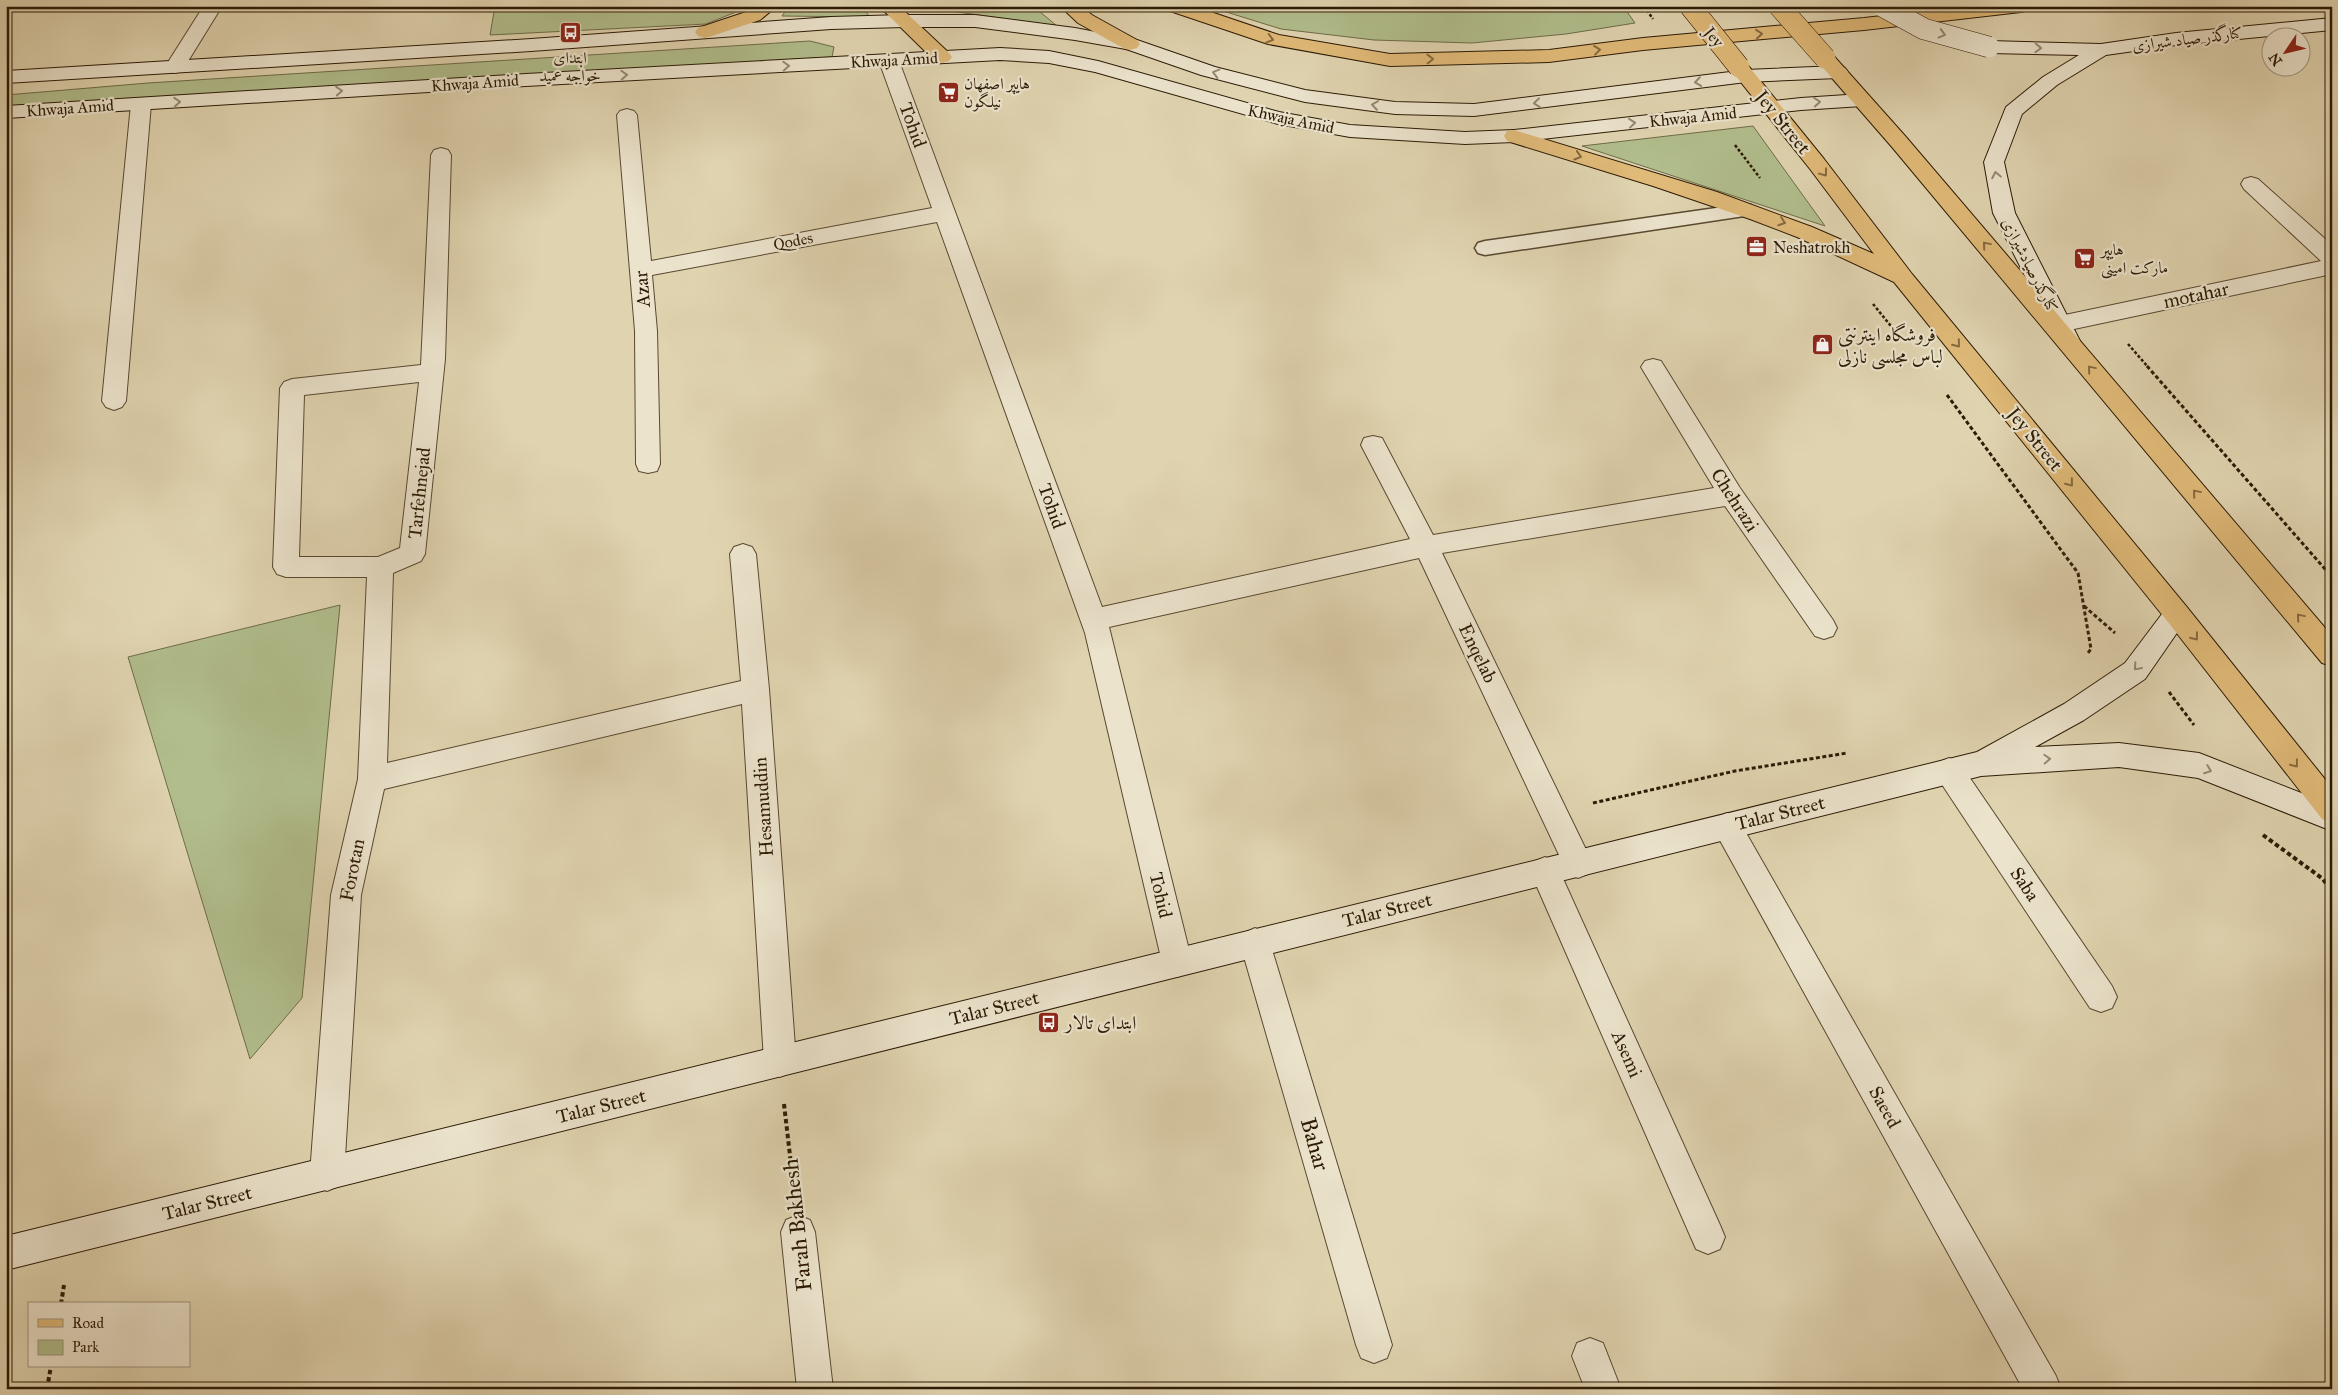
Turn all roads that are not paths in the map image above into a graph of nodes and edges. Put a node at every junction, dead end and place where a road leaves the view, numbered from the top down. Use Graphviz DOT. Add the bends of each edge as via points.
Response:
graph roads {
  1 [pos="768,6"];
  2 [pos="888,6"];
  3 [pos="1069,6"];
  4 [pos="1174,6"];
  5 [pos="1690,6"];
  6 [pos="1779,6"];
  7 [pos="1882,6"];
  8 [pos="2021,6"];
  9 [pos="210,11"];
  10 [pos="904,21"];
  11 [pos="841,22"];
  12 [pos="2332,24"];
  13 [pos="704,32"];
  14 [pos="1130,44"];
  15 [pos="2101,50"];
  16 [pos="942,58"];
  17 [pos="889,60"];
  18 [pos="846,63"];
  19 [pos="1831,65"];
  20 [pos="175,67"];
  21 [pos="1742,71"];
  22 [pos="6,77"];
  23 [pos="1862,100"];
  24 [pos="141,104"];
  25 [pos="1772,108"];
  26 [pos="6,112"];
  27 [pos="626,115"];
  28 [pos="1514,136"];
  29 [pos="441,155"];
  30 [pos="2251,184"];
  31 [pos="1744,210"];
  32 [pos="945,213"];
  33 [pos="1485,248"];
  34 [pos="2332,258"];
  35 [pos="2332,266"];
  36 [pos="641,270"];
  37 [pos="1904,279"];
  38 [pos="2060,324"];
  39 [pos="2072,347"];
  40 [pos="1653,367"];
  41 [pos="432,372"];
  42 [pos="114,401"];
  43 [pos="1373,445"];
  44 [pos="648,464"];
  45 [pos="1731,495"];
  46 [pos="1426,546"];
  47 [pos="744,554"];
  48 [pos="380,567"];
  49 [pos="2177,614"];
  50 [pos="1093,620"];
  51 [pos="1824,628"];
  52 [pos="2331,652"];
  53 [pos="755,689"];
  54 [pos="1981,763"];
  55 [pos="1949,771"];
  56 [pos="372,778"];
  57 [pos="2332,810"];
  58 [pos="2332,818"];
  59 [pos="1728,826"];
  60 [pos="1578,864"];
  61 [pos="1545,871"];
  62 [pos="1255,943"];
  63 [pos="1177,962"];
  64 [pos="2101,997"];
  65 [pos="780,1061"];
  66 [pos="327,1174"];
  67 [pos="798,1232"];
  68 [pos="1708,1237"];
  69 [pos="6,1253"];
  70 [pos="1374,1345"];
  71 [pos="1590,1356"];
  72 [pos="816,1389"];
  73 [pos="1603,1389"];
  74 [pos="2043,1389"];
  1 -- 13 [label="main road" via="752,16"];
  2 -- 10 [label="main road"];
  3 -- 14 [label="main road" via="1084,19"];
  4 -- 8 [label="main road, one-way" via="1275,40 1390,60 1549,56"];
  5 -- 21 [label="main road, Jey, bridge"];
  6 -- 19 [label="main road, bridge"];
  7 -- 15 [label="street, one-way, bridge" via="1924,30 1989,47"];
  9 -- 20 [label="street"];
  10 -- 11 [label="street, Khwaja Amid"];
  10 -- 14 [label="street, Khwaja Amid" via="975,21"];
  10 -- 16 [label="main road"];
  11 -- 13 [label="street, Khwaja Amid"];
  11 -- 18 [label="street" via="856,42 856,54"];
  12 -- 15 [label="street, کنارگذر صیاد شیرازی" via="2176,39"];
  13 -- 20 [label="street, Khwaja Amid"];
  21 -- 14 [label="street, Khwaja Amid, one-way" via="1474,110 1395,108 1305,96 1208,71"];
  38 -- 15 [label="street, کنارگذرصیادشیرازی, one-way" via="2004,213 1994,162 2013,111 2050,81"];
  16 -- 17 [label="street, Khwaja Amid"];
  16 -- 28 [label="street, Khwaja Amid" via="1000,54 1049,57 1098,67 1278,118 1350,131 1465,138"];
  17 -- 18 [label="street, Khwaja Amid"];
  17 -- 32 [label="street, Tohid"];
  24 -- 18 [label="street, Khwaja Amid, one-way"];
  19 -- 21 [label="street, Khwaja Amid"];
  19 -- 23 [label="main road"];
  20 -- 22 [label="street, Khwaja Amid"];
  21 -- 25 [label="main road, Jey Street"];
  25 -- 23 [label="street, Khwaja Amid, one-way"];
  39 -- 23 [label="main road, one-way"];
  24 -- 26 [label="street, Khwaja Amid"];
  24 -- 42 [label="street"];
  28 -- 25 [label="street, Khwaja Amid, one-way"];
  25 -- 37 [label="main road, Jey Street, one-way"];
  27 -- 36 [label="street, Azar"];
  28 -- 31 [label="main road, one-way"];
  29 -- 41 [label="street, Tarfehnejad"];
  30 -- 34 [label="street"];
  31 -- 33 [label="lane"];
  31 -- 37 [label="main road, one-way" via="1850,250"];
  32 -- 36 [label="street, Qodes"];
  32 -- 50 [label="street, Tohid"];
  35 -- 38 [label="street, motahar"];
  36 -- 44 [label="street, Azar" via="646,331"];
  37 -- 49 [label="main road, Jey Street, one-way"];
  38 -- 39 [label="street, کنارگذرصیادشیرازی"];
  52 -- 39 [label="main road, one-way"];
  40 -- 45 [label="street, Chehrazi"];
  41 -- 48 [label="street, Tarfehnejad" via="412,554"];
  41 -- 48 [label="street, Tarfehnejad" via="292,388 286,567"];
  43 -- 46 [label="street, Enqelab"];
  45 -- 46 [label="street"];
  45 -- 51 [label="street, Chehrazi"];
  46 -- 50 [label="street"];
  46 -- 60 [label="street, Enqelab"];
  47 -- 53 [label="street, Hesamuddin"];
  48 -- 56 [label="street, Forotan"];
  49 -- 54 [label="street, one-way" via="2135,671 2074,712"];
  49 -- 57 [label="main road, Jey Street, one-way"];
  50 -- 63 [label="street, Tohid"];
  53 -- 56 [label="street"];
  53 -- 65 [label="street, Hesamuddin"];
  54 -- 55 [label="street, Talar Street"];
  54 -- 58 [label="street, one-way" via="2119,755 2199,766"];
  55 -- 59 [label="street, Talar Street"];
  55 -- 64 [label="street, Saba"];
  56 -- 66 [label="street, Forotan" via="346,895"];
  59 -- 60 [label="street, Talar Street"];
  59 -- 74 [label="street, Saeed"];
  60 -- 61 [label="street, Talar Street"];
  61 -- 62 [label="street, Talar Street"];
  61 -- 68 [label="street, Asemi"];
  62 -- 63 [label="street, Talar Street"];
  62 -- 70 [label="street, Bahar"];
  63 -- 65 [label="street, Talar Street"];
  65 -- 66 [label="street, Talar Street"];
  66 -- 69 [label="street, Talar Street"];
  67 -- 72 [label="street, Farah Bakhesh"];
  71 -- 73 [label="street"];
}
